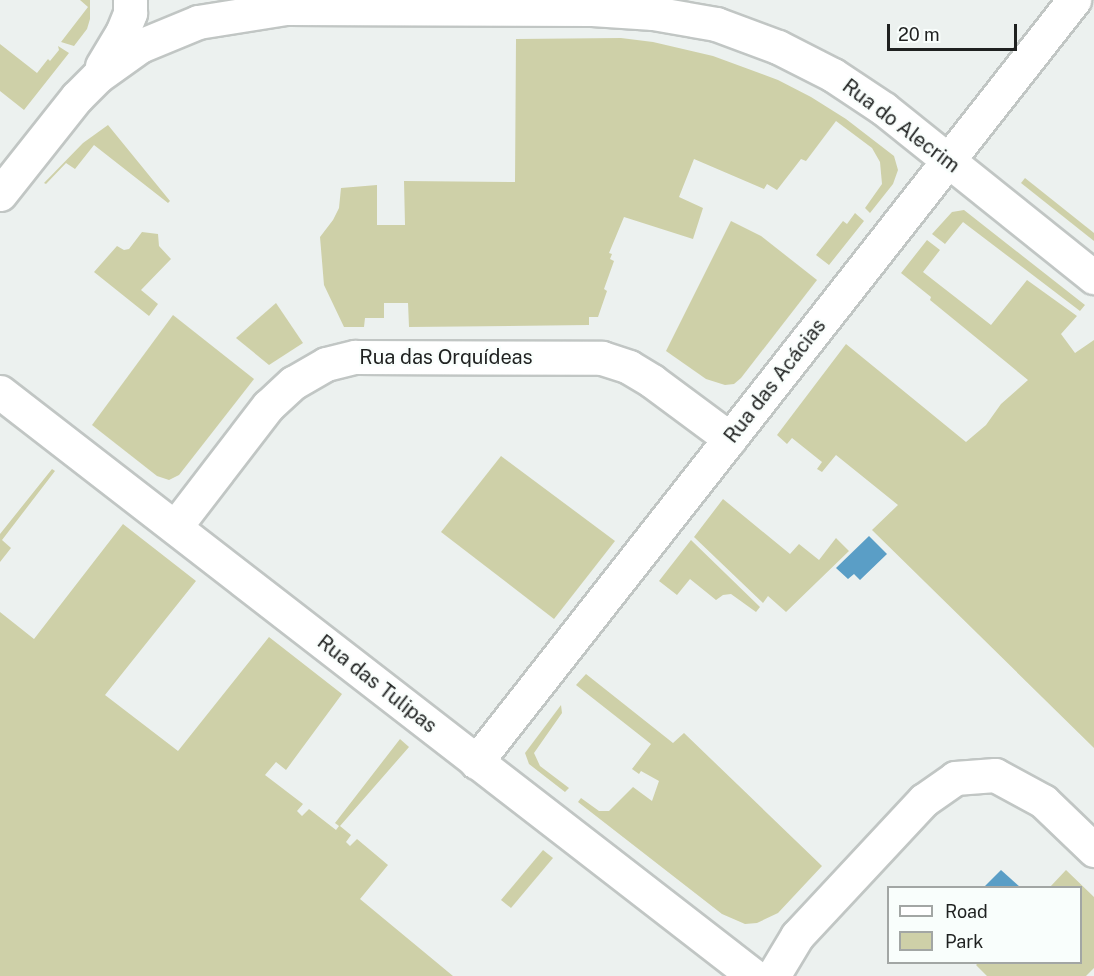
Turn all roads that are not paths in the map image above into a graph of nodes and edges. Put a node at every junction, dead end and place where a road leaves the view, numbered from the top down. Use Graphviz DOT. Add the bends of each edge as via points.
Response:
graph roads {
  1 [pos="130,0"];
  2 [pos="199,0"];
  3 [pos="1074,0"];
  4 [pos="286,8"];
  5 [pos="77,97"];
  6 [pos="948,161"];
  7 [pos="0,194"];
  8 [pos="1094,277"];
  9 [pos="0,392"];
  10 [pos="730,439"];
  11 [pos="175,527"];
  12 [pos="476,762"];
  13 [pos="1094,850"];
  14 [pos="754,976"];
  15 [pos="772,976"];
  1 -- 5 [label="street" via="123,33"];
  2 -- 4 [label="street" via="237,7"];
  3 -- 6 [label="street, Rua das Acácias"];
  4 -- 5 [label="street, Rua do Alecrim" via="198,22 167,33 116,61"];
  4 -- 6 [label="street, Rua do Alecrim" via="592,9 653,13 716,24 778,47 833,75 884,109"];
  5 -- 7 [label="street, Rua do Alecrim"];
  6 -- 8 [label="street, Rua do Alecrim"];
  6 -- 10 [label="street, Rua das Acácias"];
  9 -- 11 [label="street, Rua das Tulipas"];
  10 -- 11 [label="street, Rua das Orquídeas" via="652,381 629,367 602,358 355,357 326,364 293,383 268,406"];
  10 -- 12 [label="street, Rua das Acácias"];
  11 -- 12 [label="street, Rua das Tulipas"];
  12 -- 14 [label="street, Rua das Tulipas"];
  13 -- 15 [label="street" via="1043,801 995,775 955,778 924,800 797,936"];
}
